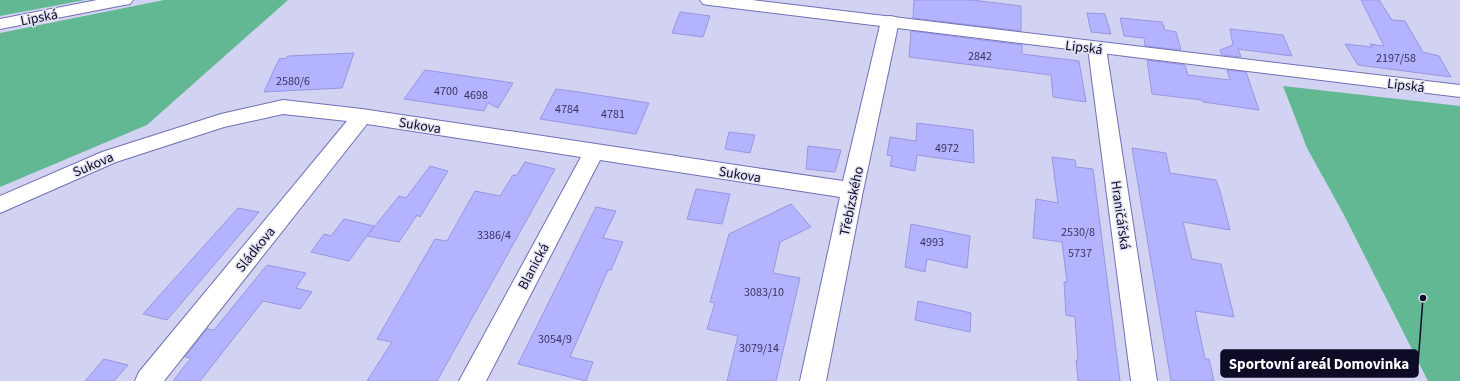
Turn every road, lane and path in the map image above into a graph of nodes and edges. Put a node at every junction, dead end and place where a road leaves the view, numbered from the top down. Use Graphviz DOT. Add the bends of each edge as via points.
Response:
graph roads {
  1 [pos="124,0"];
  2 [pos="709,0"];
  3 [pos="890,21"];
  4 [pos="0,24"];
  5 [pos="1097,48"];
  6 [pos="1460,91"];
  7 [pos="362,116"];
  8 [pos="594,152"];
  9 [pos="852,191"];
  10 [pos="0,204"];
  11 [pos="148,381"];
  12 [pos="472,381"];
  13 [pos="814,381"];
  14 [pos="1144,381"];
  1 -- 4 [label="street, Lipská"];
  2 -- 3 [label="street, Lipská"];
  3 -- 5 [label="street, Lipská"];
  3 -- 9 [label="street, Třebízského"];
  5 -- 6 [label="street, Lipská"];
  5 -- 14 [label="street, Hraničářská"];
  7 -- 8 [label="street, Sukova"];
  7 -- 10 [label="street, Sukova" via="283,107 221,120 109,157"];
  7 -- 11 [label="street, Sládkova"];
  8 -- 9 [label="street, Sukova"];
  8 -- 12 [label="street, Blanická"];
  9 -- 13 [label="street, Třebízského"];
}
